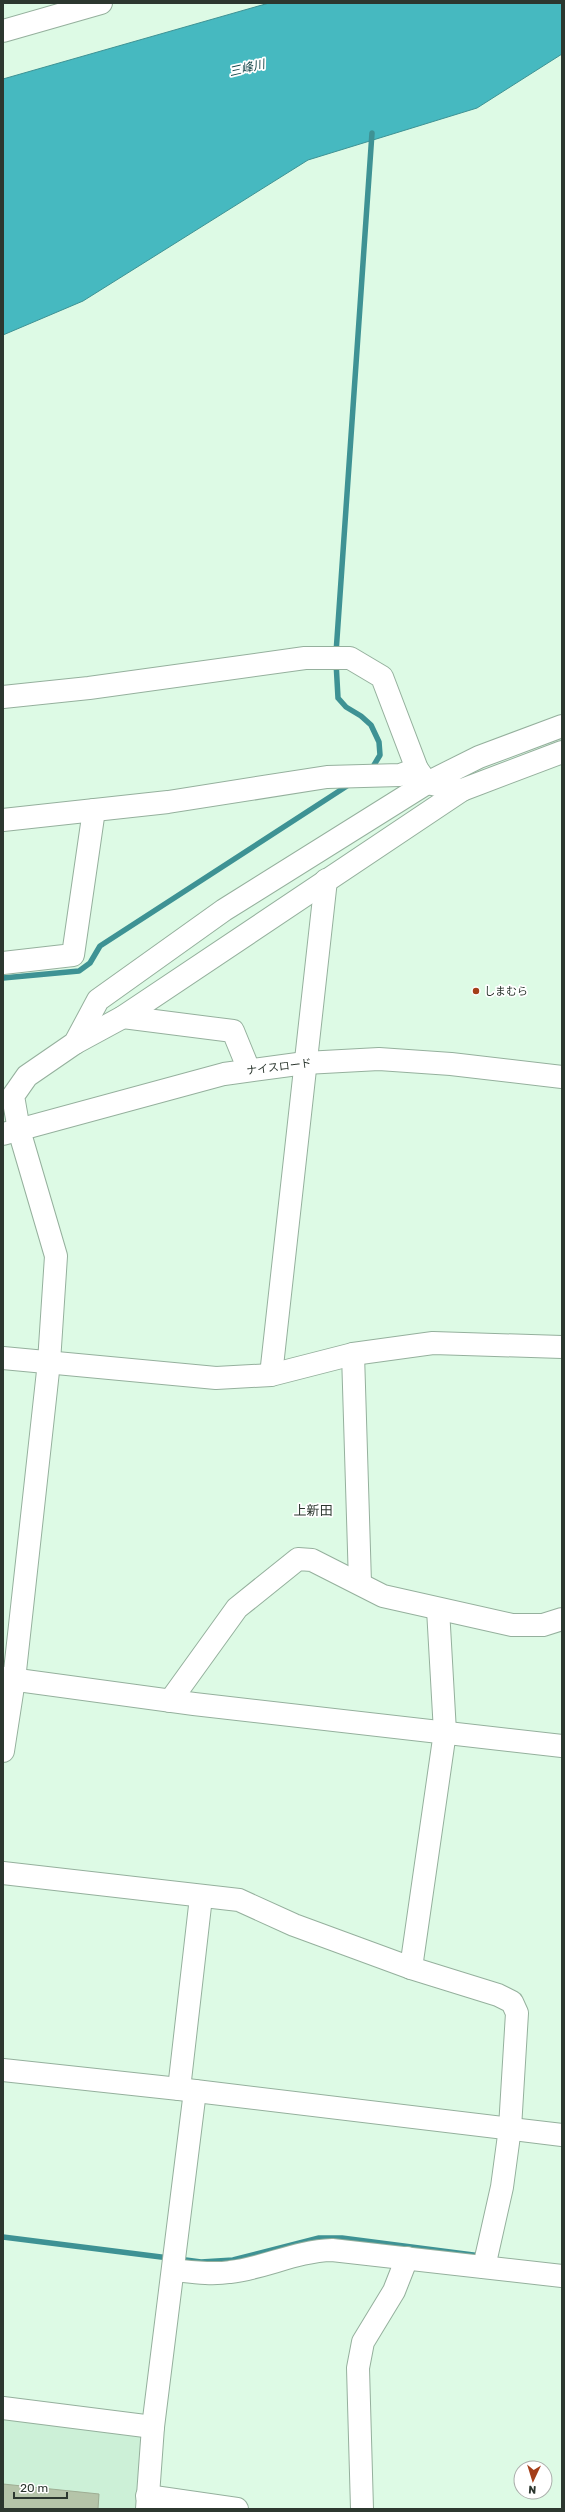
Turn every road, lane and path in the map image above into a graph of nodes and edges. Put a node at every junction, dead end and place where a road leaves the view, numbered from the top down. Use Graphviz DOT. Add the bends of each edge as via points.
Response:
graph roads {
  1 [pos="101,3"];
  2 [pos="3,31"];
  3 [pos="3,697"];
  4 [pos="562,726"];
  5 [pos="562,752"];
  6 [pos="422,776"];
  7 [pos="462,790"];
  8 [pos="94,810"];
  9 [pos="3,820"];
  10 [pos="326,880"];
  11 [pos="3,962"];
  12 [pos="123,1016"];
  13 [pos="75,1043"];
  14 [pos="305,1063"];
  15 [pos="249,1070"];
  16 [pos="562,1077"];
  17 [pos="11,1132"];
  18 [pos="562,1347"];
  19 [pos="353,1354"];
  20 [pos="3,1358"];
  21 [pos="50,1362"];
  22 [pos="271,1375"];
  23 [pos="360,1583"];
  24 [pos="438,1609"];
  25 [pos="562,1619"];
  26 [pos="8,1679"];
  27 [pos="170,1701"];
  28 [pos="445,1732"];
  29 [pos="562,1746"];
  30 [pos="3,1751"];
  31 [pos="3,1873"];
  32 [pos="201,1897"];
  33 [pos="411,1968"];
  34 [pos="3,2070"];
  35 [pos="187,2090"];
  36 [pos="510,2128"];
  37 [pos="562,2134"];
  38 [pos="407,2258"];
  39 [pos="486,2260"];
  40 [pos="173,2263"];
  41 [pos="562,2276"];
  42 [pos="3,2408"];
  43 [pos="154,2427"];
  44 [pos="147,2503"];
  45 [pos="237,2509"];
  46 [pos="362,2509"];
  1 -- 2 [label="street"];
  3 -- 6 [label="street" via="305,658 350,658 382,677"];
  4 -- 6 [label="street"];
  5 -- 7 [label="street"];
  6 -- 7 [label="street"];
  6 -- 8 [label="street" via="327,777 168,802"];
  6 -- 13 [label="street" via="224,910 98,1000"];
  7 -- 10 [label="street"];
  8 -- 9 [label="street"];
  8 -- 11 [label="street" via="72,955"];
  10 -- 12 [label="street"];
  10 -- 14 [label="street"];
  12 -- 13 [label="street"];
  12 -- 15 [label="street" via="233,1031"];
  13 -- 17 [label="street" via="27,1076 13,1096"];
  14 -- 15 [label="street, ナイスロード"];
  14 -- 16 [label="street, ナイスロード" via="379,1059 451,1064"];
  14 -- 22 [label="street"];
  15 -- 17 [label="street, ナイスロード" via="142,1095"];
  17 -- 21 [label="street" via="56,1256"];
  18 -- 19 [label="street" via="433,1343"];
  19 -- 22 [label="street"];
  19 -- 23 [label="street"];
  20 -- 21 [label="street"];
  21 -- 22 [label="street" via="216,1378"];
  21 -- 26 [label="street"];
  23 -- 24 [label="street" via="383,1596"];
  23 -- 27 [label="street" via="312,1560 298,1559 237,1608"];
  24 -- 25 [label="street" via="512,1625 543,1625"];
  24 -- 28 [label="street"];
  26 -- 27 [label="street"];
  26 -- 30 [label="street"];
  27 -- 28 [label="street"];
  28 -- 29 [label="street"];
  28 -- 33 [label="street"];
  31 -- 32 [label="street"];
  32 -- 33 [label="street" via="239,1900 294,1925"];
  32 -- 35 [label="street"];
  33 -- 36 [label="street" via="498,1995 512,2002 517,2013"];
  34 -- 35 [label="street"];
  35 -- 36 [label="street"];
  35 -- 40 [label="street"];
  36 -- 37 [label="street"];
  36 -- 39 [label="street" via="502,2187"];
  38 -- 39 [label="street"];
  38 -- 40 [label="street" via="315,2250 232,2272 209,2274"];
  38 -- 46 [label="street" via="394,2291 360,2352 358,2368"];
  39 -- 41 [label="street"];
  40 -- 43 [label="street"];
  42 -- 43 [label="street"];
  43 -- 44 [label="street"];
  44 -- 45 [label="street"];
}
